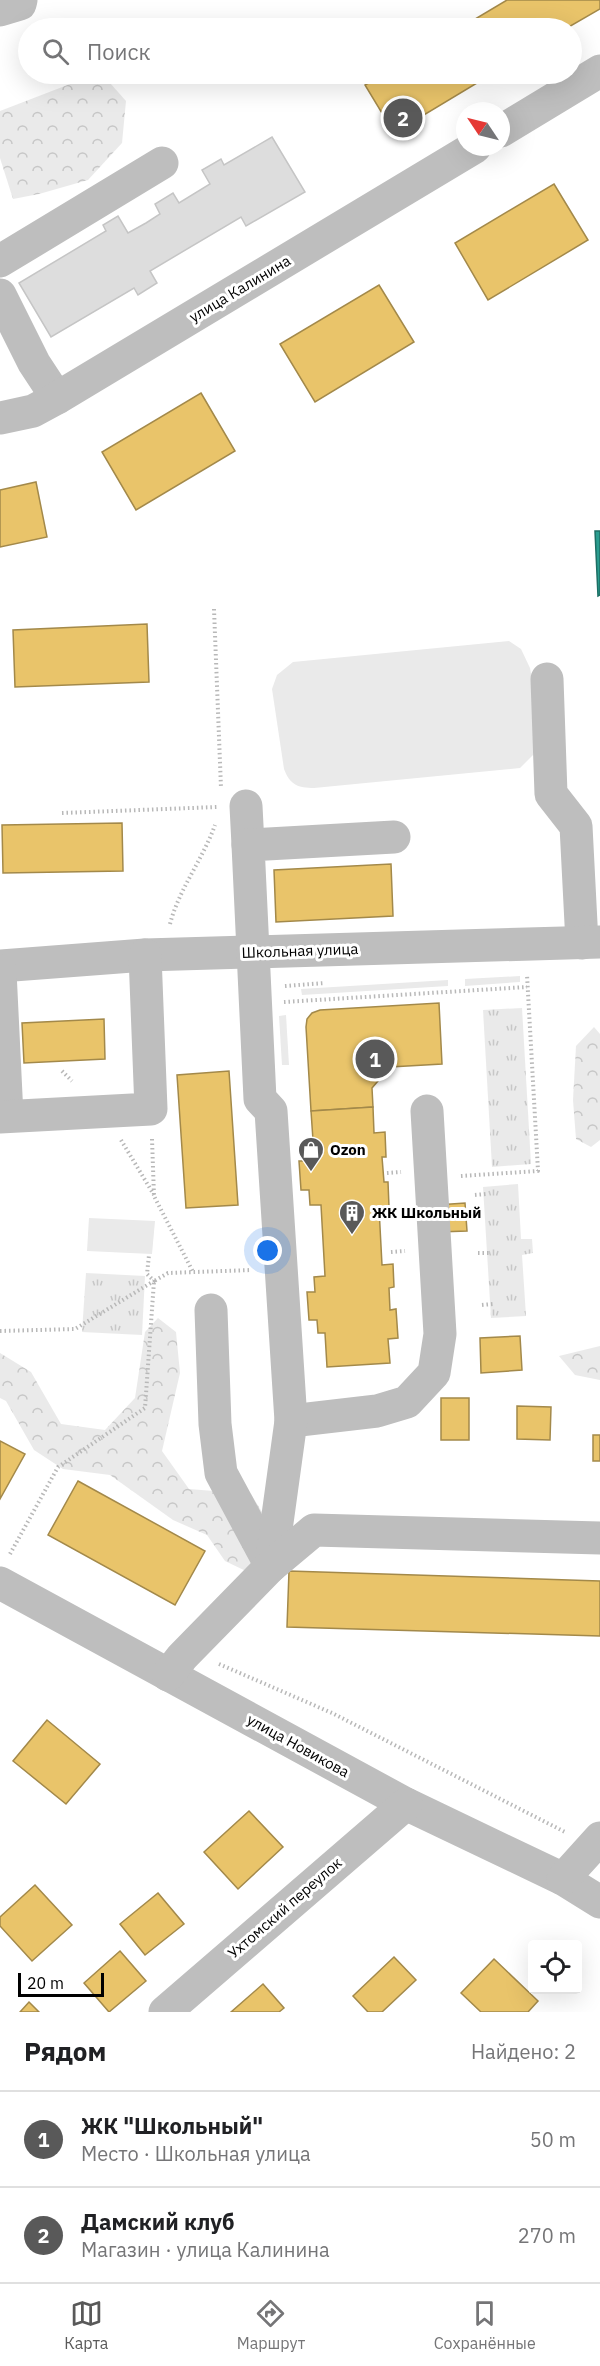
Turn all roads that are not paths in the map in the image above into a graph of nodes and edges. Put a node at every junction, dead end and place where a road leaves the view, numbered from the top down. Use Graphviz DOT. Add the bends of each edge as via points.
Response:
graph roads {
  1 [pos="21,0"];
  2 [pos="0,10"];
  3 [pos="600,71"];
  4 [pos="582,82"];
  5 [pos="579,84"];
  6 [pos="510,126"];
  7 [pos="460,156"];
  8 [pos="162,163"];
  9 [pos="0,261"];
  10 [pos="0,295"];
  11 [pos="57,398"];
  12 [pos="0,418"];
  13 [pos="548,680"];
  14 [pos="234,806"];
  15 [pos="394,837"];
  16 [pos="248,845"];
  17 [pos="591,942"];
  18 [pos="156,944"];
  19 [pos="253,952"];
  20 [pos="0,966"];
  21 [pos="0,971"];
  22 [pos="427,1111"];
  23 [pos="3,1117"];
  24 [pos="211,1310"];
  25 [pos="291,1421"];
  26 [pos="600,1538"];
  27 [pos="271,1566"];
  28 [pos="7,1575"];
  29 [pos="175,1666"];
  30 [pos="406,1804"];
  31 [pos="596,1842"];
  32 [pos="563,1879"];
  33 [pos="600,1902"];
  34 [pos="165,2012"];
  1 -- 2 [label="street" via="20,4"];
  3 -- 4 [label="street"];
  5 -- 6 [label="street"];
  7 -- 11 [label="street, улица Калинина"];
  8 -- 9 [label="street"];
  10 -- 11 [label="street" via="34,363"];
  11 -- 12 [label="street, улица Калинина" via="33,411"];
  13 -- 17 [label="street" via="551,794 576,826"];
  14 -- 16 [label="street"];
  15 -- 16 [label="street"];
  16 -- 19 [label="street"];
  17 -- 19 [label="street, Школьная улица"];
  18 -- 19 [label="street, Школьная улица"];
  18 -- 20 [label="street, Школьная улица"];
  18 -- 23 [label="street" via="151,1109"];
  19 -- 25 [label="street" via="260,1099 271,1111"];
  21 -- 23 [label="street"];
  22 -- 25 [label="street" via="440,1334 434,1373 407,1402 377,1411"];
  24 -- 27 [label="street" via="221,1473"];
  25 -- 27 [label="street"];
  26 -- 27 [label="street" via="314,1530"];
  27 -- 29 [label="street"];
  28 -- 29 [label="street, улица Новикова"];
  29 -- 30 [label="street, улица Новикова"];
  30 -- 32 [label="street, улица Новикова"];
  30 -- 34 [label="street, Ухтомский переулок"];
  31 -- 32 [label="street"];
  32 -- 33 [label="street, улица Новикова"];
}
